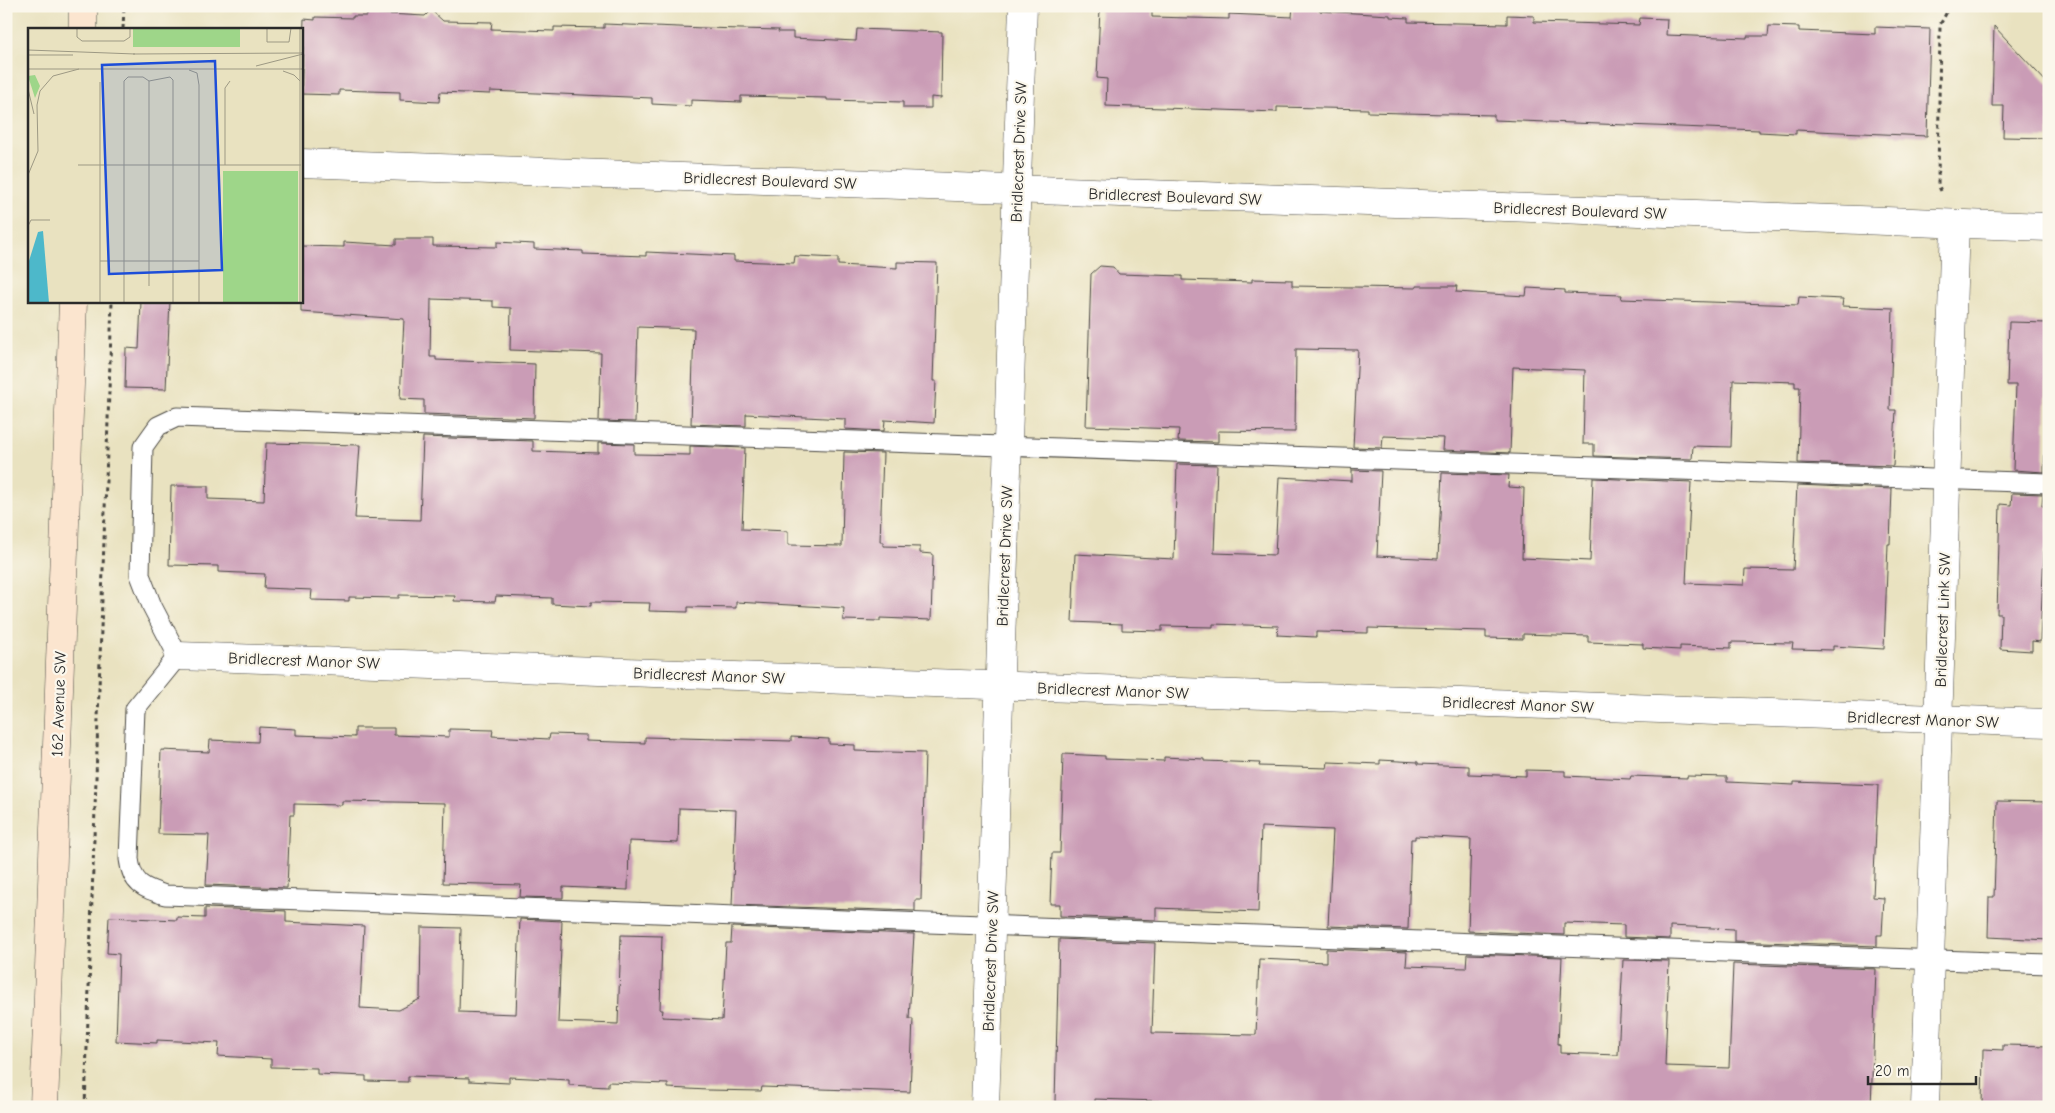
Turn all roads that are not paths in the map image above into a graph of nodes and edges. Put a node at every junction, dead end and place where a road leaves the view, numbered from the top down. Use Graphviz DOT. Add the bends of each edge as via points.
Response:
graph roads {
  1 [pos="1023,6"];
  2 [pos="302,163"];
  3 [pos="1017,189"];
  4 [pos="1955,224"];
  5 [pos="2049,227"];
  6 [pos="73,302"];
  7 [pos="1008,445"];
  8 [pos="1947,479"];
  9 [pos="2049,483"];
  10 [pos="178,656"];
  11 [pos="1000,686"];
  12 [pos="1939,719"];
  13 [pos="2049,723"];
  14 [pos="991,926"];
  15 [pos="1930,960"];
  16 [pos="2049,964"];
  17 [pos="44,1107"];
  18 [pos="985,1107"];
  19 [pos="1925,1107"];
  1 -- 3 [label="street, Bridlecrest Drive SW"];
  2 -- 3 [label="street, Bridlecrest Boulevard SW"];
  3 -- 4 [label="street, Bridlecrest Boulevard SW"];
  3 -- 7 [label="street, Bridlecrest Drive SW"];
  4 -- 5 [label="street, Bridlecrest Boulevard SW"];
  4 -- 8 [label="street, Bridlecrest Link SW"];
  6 -- 17 [label="main road, 162 Avenue SW"];
  7 -- 8 [label="lane"];
  7 -- 10 [label="lane" via="177,416 158,426 143,447 140,575"];
  7 -- 11 [label="street, Bridlecrest Drive SW"];
  8 -- 9 [label="lane"];
  8 -- 12 [label="street, Bridlecrest Link SW"];
  10 -- 11 [label="street, Bridlecrest Manor SW"];
  10 -- 14 [label="lane" via="135,709 129,859 133,877 153,892 165,895"];
  11 -- 12 [label="street, Bridlecrest Manor SW"];
  11 -- 14 [label="street, Bridlecrest Drive SW"];
  12 -- 13 [label="street, Bridlecrest Manor SW"];
  12 -- 15 [label="street, Bridlecrest Link SW"];
  14 -- 15 [label="lane"];
  14 -- 18 [label="street, Bridlecrest Drive SW"];
  15 -- 16 [label="lane"];
  15 -- 19 [label="street, Bridlecrest Link SW"];
}
